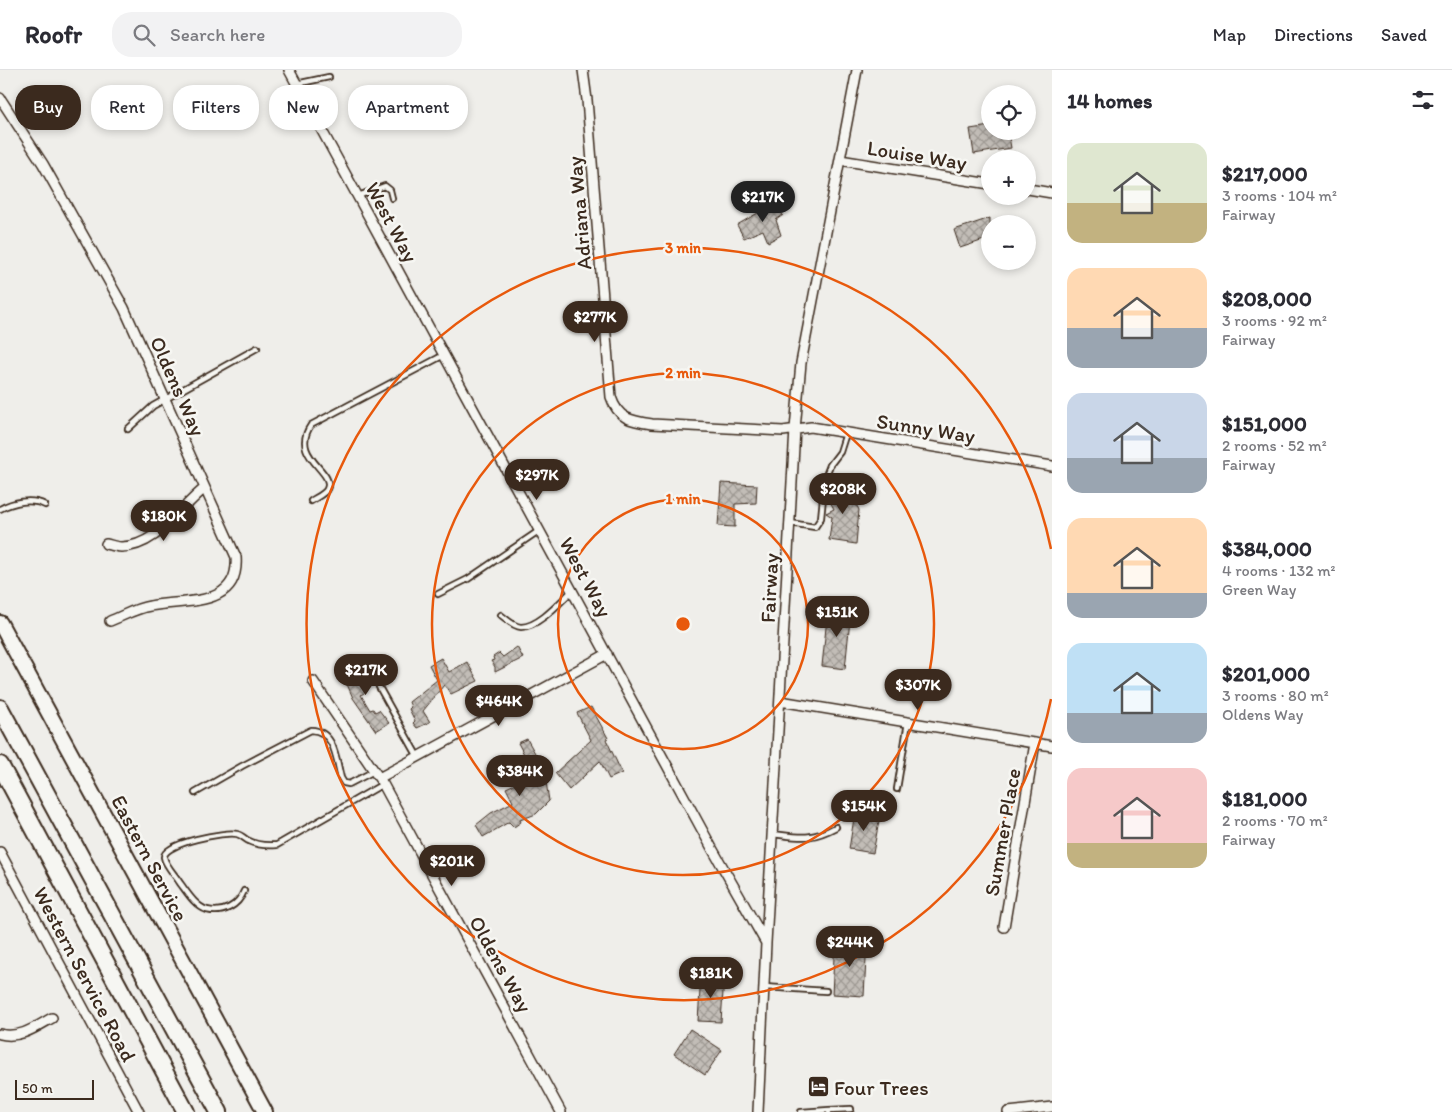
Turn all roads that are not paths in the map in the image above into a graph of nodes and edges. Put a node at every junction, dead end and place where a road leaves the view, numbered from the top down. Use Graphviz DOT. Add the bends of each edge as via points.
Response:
graph roads {
  1 [pos="289,70"];
  2 [pos="583,70"];
  3 [pos="857,70"];
  4 [pos="329,77"];
  5 [pos="296,84"];
  6 [pos="0,98"];
  7 [pos="840,160"];
  8 [pos="981,183"];
  9 [pos="1036,190"];
  10 [pos="1052,193"];
  11 [pos="358,196"];
  12 [pos="392,198"];
  13 [pos="257,348"];
  14 [pos="444,354"];
  15 [pos="165,399"];
  16 [pos="128,429"];
  17 [pos="795,429"];
  18 [pos="846,433"];
  19 [pos="1052,466"];
  20 [pos="205,488"];
  21 [pos="311,501"];
  22 [pos="45,505"];
  23 [pos="0,509"];
  24 [pos="790,523"];
  25 [pos="540,530"];
  26 [pos="106,544"];
  27 [pos="573,590"];
  28 [pos="438,594"];
  29 [pos="501,615"];
  30 [pos="110,621"];
  31 [pos="0,623"];
  32 [pos="608,654"];
  33 [pos="313,681"];
  34 [pos="378,688"];
  35 [pos="780,700"];
  36 [pos="0,708"];
  37 [pos="908,722"];
  38 [pos="1035,743"];
  39 [pos="1052,746"];
  40 [pos="418,757"];
  41 [pos="0,765"];
  42 [pos="379,778"];
  43 [pos="897,789"];
  44 [pos="195,793"];
  45 [pos="836,827"];
  46 [pos="772,834"];
  47 [pos="0,852"];
  48 [pos="244,891"];
  49 [pos="1004,927"];
  50 [pos="766,943"];
  51 [pos="764,987"];
  52 [pos="826,991"];
  53 [pos="52,1018"];
  54 [pos="0,1034"];
  55 [pos="1052,1107"];
  56 [pos="851,1109"];
  57 [pos="829,1111"];
  58 [pos="1023,1111"];
  59 [pos="139,1112"];
  60 [pos="186,1112"];
  61 [pos="219,1112"];
  62 [pos="265,1112"];
  63 [pos="561,1112"];
  64 [pos="758,1112"];
  65 [pos="802,1112"];
  66 [pos="1008,1112"];
  1 -- 5 [label="street, West Way"];
  2 -- 17 [label="street, Adriana Way" via="614,407 628,419 652,424"];
  3 -- 7 [label="street, Fairway"];
  4 -- 5 [label="lane"];
  5 -- 11 [label="street, West Way"];
  6 -- 15 [label="street, Oldens Way" via="43,164 124,308"];
  7 -- 8 [label="street, Louise Way"];
  7 -- 17 [label="street, Fairway" via="801,362"];
  9 -- 10 [label="street"];
  11 -- 12 [label="lane" via="385,186"];
  11 -- 14 [label="street, West Way"];
  13 -- 15 [label="lane"];
  14 -- 21 [label="lane" via="311,425 304,442 306,450 325,476 328,488"];
  14 -- 25 [label="street, West Way"];
  15 -- 16 [label="lane" via="147,410"];
  15 -- 20 [label="street, Oldens Way"];
  17 -- 18 [label="street, Sunny Way" via="811,427"];
  17 -- 24 [label="street, Fairway"];
  18 -- 19 [label="street, Sunny Way"];
  18 -- 24 [label="lane" via="840,452 825,478 818,524 815,527"];
  20 -- 26 [label="street" via="146,540 132,546"];
  20 -- 30 [label="street, Oldens Way" via="236,557 235,572 228,588 218,596 148,606"];
  22 -- 23 [label="lane" via="27,501"];
  24 -- 35 [label="street, Fairway"];
  25 -- 27 [label="street, West Way"];
  25 -- 28 [label="lane" via="468,579"];
  27 -- 29 [label="lane" via="548,614 527,626 516,626"];
  27 -- 32 [label="street, West Way"];
  31 -- 62 [label="main road, Eastern Service"];
  32 -- 40 [label="street"];
  32 -- 50 [label="street, West Way"];
  33 -- 42 [label="street, Oldens Way"];
  34 -- 40 [label="lane"];
  35 -- 37 [label="street"];
  35 -- 46 [label="street, Fairway"];
  36 -- 61 [label="highway"];
  37 -- 38 [label="street"];
  37 -- 43 [label="lane"];
  38 -- 39 [label="street"];
  38 -- 49 [label="street, Summer Place"];
  40 -- 42 [label="street"];
  41 -- 60 [label="highway"];
  42 -- 44 [label="lane" via="344,783 330,740 322,732 311,730"];
  42 -- 48 [label="lane" via="277,845 257,844 228,833 178,844 167,850 166,863 198,905 207,910 219,911 230,907 240,900"];
  42 -- 63 [label="street, Oldens Way"];
  45 -- 46 [label="lane" via="807,838"];
  46 -- 50 [label="street, Fairway"];
  47 -- 59 [label="street, Western Service Road"];
  50 -- 51 [label="street, Fairway"];
  51 -- 52 [label="lane"];
  51 -- 64 [label="street, Fairway"];
  53 -- 54 [label="street" via="20,1034"];
  55 -- 58 [label="street"];
  56 -- 57 [label="lane"];
  57 -- 65 [label="lane"];
  58 -- 66 [label="street"];
}
